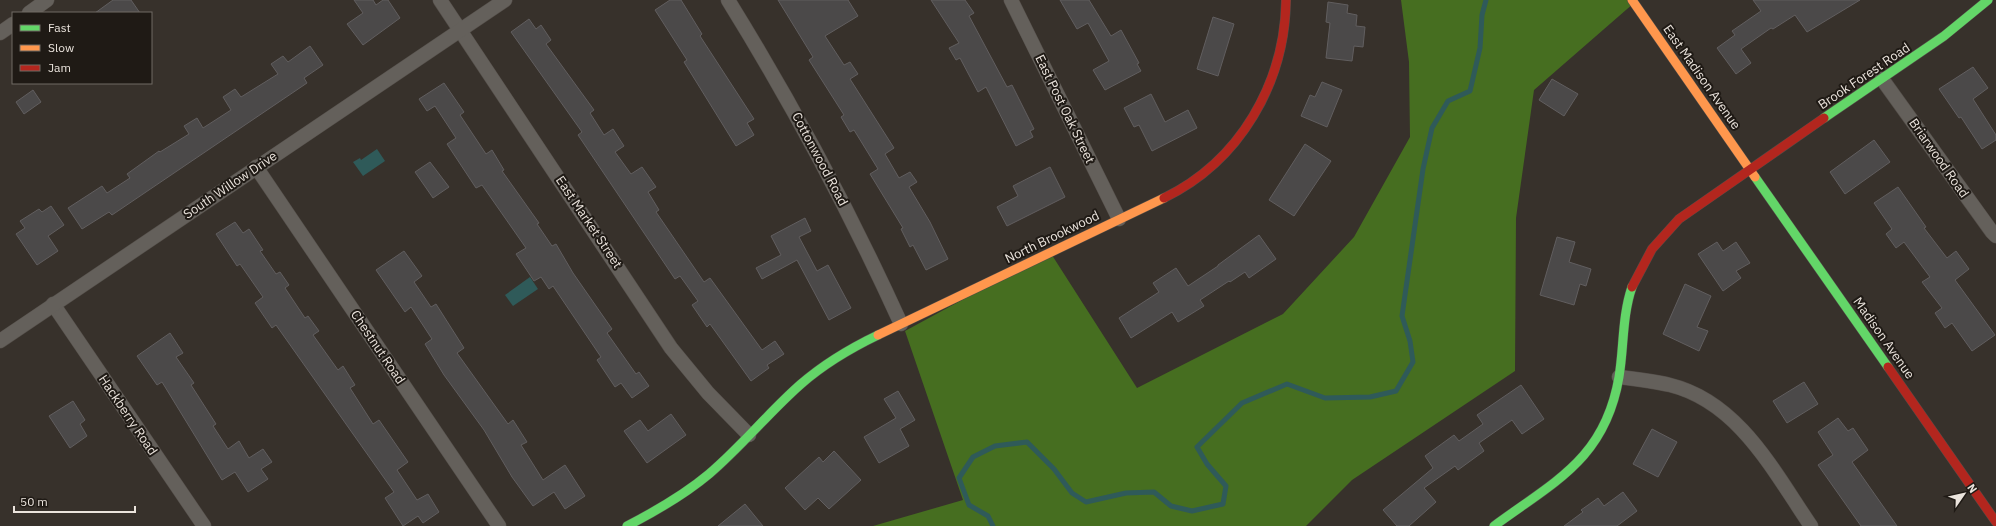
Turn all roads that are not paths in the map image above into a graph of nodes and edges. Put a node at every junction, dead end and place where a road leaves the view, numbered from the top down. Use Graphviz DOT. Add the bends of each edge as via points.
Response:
graph roads {
  1 [pos="47,0"];
  2 [pos="440,0"];
  3 [pos="505,0"];
  4 [pos="728,0"];
  5 [pos="1011,0"];
  6 [pos="1286,0"];
  7 [pos="1632,0"];
  8 [pos="1988,0"];
  9 [pos="30,12"];
  10 [pos="12,25"];
  11 [pos="460,30"];
  12 [pos="0,33"];
  13 [pos="1882,79"];
  14 [pos="256,167"];
  15 [pos="1750,169"];
  16 [pos="1119,219"];
  17 [pos="1996,236"];
  18 [pos="53,304"];
  19 [pos="901,324"];
  20 [pos="0,341"];
  21 [pos="1619,377"];
  22 [pos="749,435"];
  23 [pos="1996,522"];
  24 [pos="204,526"];
  25 [pos="500,526"];
  26 [pos="627,526"];
  27 [pos="1494,526"];
  28 [pos="1811,526"];
  1 -- 9 [label="street"];
  2 -- 11 [label="street, East Market Street"];
  3 -- 11 [label="street, South Willow Drive"];
  4 -- 19 [label="street, Cottonwood Road" via="820,159"];
  5 -- 16 [label="street, East Post Oak Street"];
  6 -- 16 [label="street, North Brookwood" via="1285,40 1278,66 1262,102 1234,144 1189,183"];
  7 -- 15 [label="street, East Madison Avenue"];
  8 -- 13 [label="street, Brook Forest Road" via="1944,36"];
  10 -- 12 [label="street"];
  11 -- 14 [label="street, South Willow Drive"];
  11 -- 22 [label="street, East Market Street" via="671,348 708,393"];
  13 -- 15 [label="street, Brook Forest Road"];
  13 -- 17 [label="street, Briarwood Road"];
  14 -- 18 [label="street, South Willow Drive"];
  14 -- 25 [label="street, Chestnut Road"];
  15 -- 21 [label="street, Brook Forest Road" via="1679,218 1647,254 1628,300"];
  15 -- 23 [label="street, Madison Avenue"];
  16 -- 19 [label="street, North Brookwood"];
  18 -- 20 [label="street, South Willow Drive"];
  18 -- 24 [label="street, Hackberry Road"];
  19 -- 22 [label="street, North Brookwood" via="854,347 824,366"];
  21 -- 27 [label="street, Brook Forest Road" via="1609,419 1585,456"];
  21 -- 28 [label="street" via="1670,385 1718,408 1750,438"];
  22 -- 26 [label="street, North Brookwood" via="692,488"];
}
